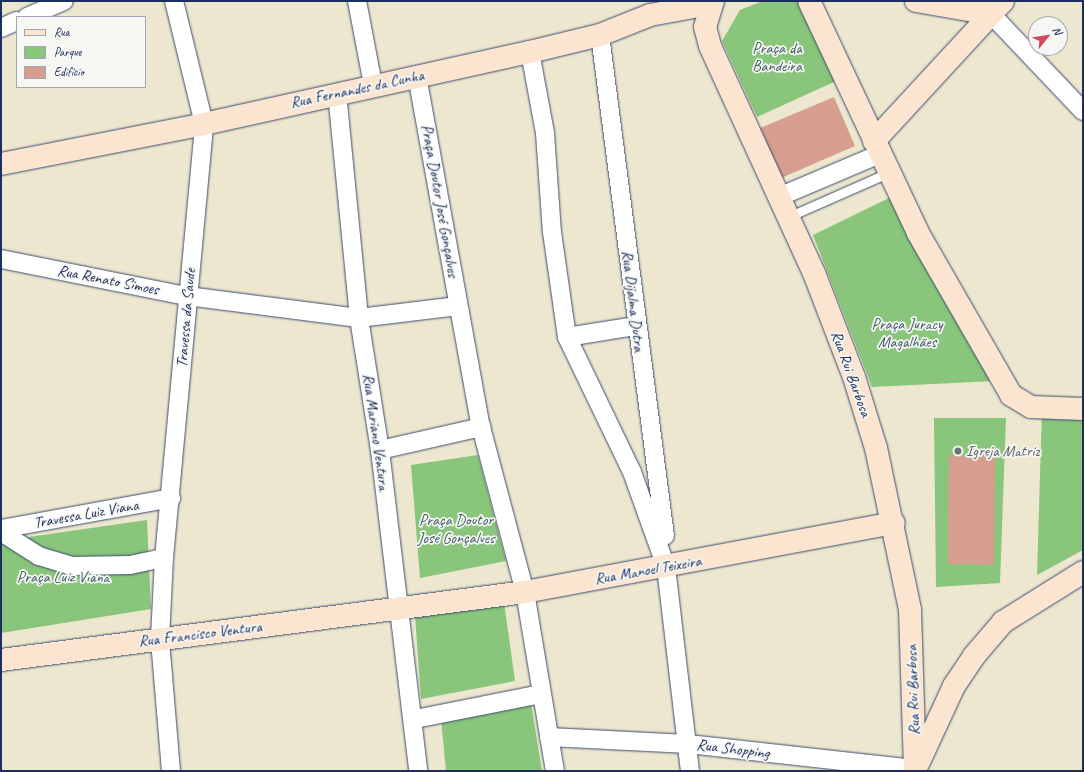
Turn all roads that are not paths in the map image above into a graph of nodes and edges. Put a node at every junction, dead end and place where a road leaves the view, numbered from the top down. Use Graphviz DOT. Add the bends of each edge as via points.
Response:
graph roads {
  1 [pos="64,1"];
  2 [pos="174,1"];
  3 [pos="357,1"];
  4 [pos="809,1"];
  5 [pos="916,1"];
  6 [pos="711,3"];
  7 [pos="43,5"];
  8 [pos="997,7"];
  9 [pos="657,8"];
  10 [pos="28,16"];
  11 [pos="16,21"];
  12 [pos="1,28"];
  13 [pos="600,35"];
  14 [pos="530,52"];
  15 [pos="417,76"];
  16 [pos="373,85"];
  17 [pos="337,93"];
  18 [pos="1083,111"];
  19 [pos="204,124"];
  20 [pos="881,156"];
  21 [pos="1,164"];
  22 [pos="781,196"];
  23 [pos="790,216"];
  24 [pos="1,259"];
  25 [pos="187,296"];
  26 [pos="458,306"];
  27 [pos="358,318"];
  28 [pos="636,326"];
  29 [pos="567,337"];
  30 [pos="1083,409"];
  31 [pos="481,427"];
  32 [pos="380,450"];
  33 [pos="171,498"];
  34 [pos="894,522"];
  35 [pos="1,531"];
  36 [pos="164,558"];
  37 [pos="666,567"];
  38 [pos="1083,572"];
  39 [pos="525,592"];
  40 [pos="400,608"];
  41 [pos="160,639"];
  42 [pos="1,660"];
  43 [pos="541,694"];
  44 [pos="415,719"];
  45 [pos="549,737"];
  46 [pos="688,744"];
  47 [pos="918,770"];
  48 [pos="171,771"];
  49 [pos="418,771"];
  50 [pos="555,771"];
  51 [pos="690,771"];
  1 -- 7 [label="street"];
  2 -- 19 [label="street, Travessa da Saude"];
  3 -- 16 [label="street"];
  4 -- 20 [label="street"];
  5 -- 8 [label="street"];
  6 -- 9 [label="street, Rua Fernandes da Cunha"];
  6 -- 22 [label="street, Rua Rui Barbosa" via="705,27 710,46"];
  7 -- 10 [label="street"];
  8 -- 18 [label="street"];
  8 -- 20 [label="street"];
  9 -- 13 [label="street, Rua Fernandes da Cunha"];
  11 -- 12 [label="street"];
  13 -- 14 [label="street, Rua Fernandes da Cunha"];
  13 -- 28 [label="street, Rua Dijalma Dutra"];
  14 -- 15 [label="street, Rua Fernandes da Cunha"];
  14 -- 29 [label="street" via="545,133 552,232"];
  15 -- 16 [label="street, Rua Fernandes da Cunha"];
  15 -- 26 [label="street, Praça Doutor José Gonçalves"];
  16 -- 17 [label="street, Rua Fernandes da Cunha"];
  17 -- 19 [label="street, Rua Fernandes da Cunha"];
  17 -- 27 [label="street, Rua Mariano Ventura"];
  19 -- 21 [label="street, Rua Fernandes da Cunha"];
  19 -- 25 [label="street, Travessa da Saude"];
  20 -- 22 [label="street"];
  20 -- 23 [label="lane"];
  20 -- 30 [label="street" via="918,233 1011,395 1031,407"];
  22 -- 23 [label="street, Rua Rui Barbosa"];
  23 -- 34 [label="street, Rua Rui Barbosa" via="854,377"];
  24 -- 25 [label="street, Rua Renato Simoes"];
  25 -- 27 [label="street, Rua Renato Simoes"];
  25 -- 33 [label="street, Travessa da Saude"];
  26 -- 27 [label="street, Rua Renato Simoes"];
  26 -- 31 [label="street, Praça Doutor José Gonçalves"];
  27 -- 32 [label="street, Rua Mariano Ventura"];
  28 -- 29 [label="street"];
  28 -- 37 [label="street, Rua Dijalma Dutra"];
  29 -- 37 [label="street" via="632,472"];
  31 -- 32 [label="street"];
  31 -- 39 [label="street, Praça Doutor José Gonçalves"];
  32 -- 40 [label="street, Rua Mariano Ventura"];
  33 -- 35 [label="street, Travessa Luiz Viana"];
  33 -- 36 [label="street, Travessa da Saude"];
  34 -- 37 [label="street, Rua Manoel Teixeira"];
  34 -- 47 [label="street, Rua Rui Barbosa" via="910,610"];
  35 -- 36 [label="street" via="39,556 71,566 130,565"];
  36 -- 41 [label="street, Travessa da Saude"];
  37 -- 39 [label="street, Rua Manoel Teixeira"];
  37 -- 46 [label="street"];
  38 -- 47 [label="street" via="1003,622 974,656 954,686"];
  39 -- 40 [label="street, Rua Manoel Teixeira"];
  39 -- 43 [label="street, Praça Doutor José Gonçalves"];
  40 -- 41 [label="street, Rua Francisco Ventura"];
  40 -- 44 [label="street, Rua Mariano Ventura"];
  41 -- 42 [label="street, Rua Francisco Ventura"];
  41 -- 48 [label="street, Travessa da Saude"];
  43 -- 44 [label="street"];
  43 -- 45 [label="street, Praça Doutor José Gonçalves"];
  44 -- 49 [label="street, Rua Mariano Ventura"];
  45 -- 46 [label="street, Rua Shopping"];
  45 -- 50 [label="street, Praça Doutor José Gonçalves"];
  46 -- 47 [label="street, Rua Shopping"];
  46 -- 51 [label="street"];
}
